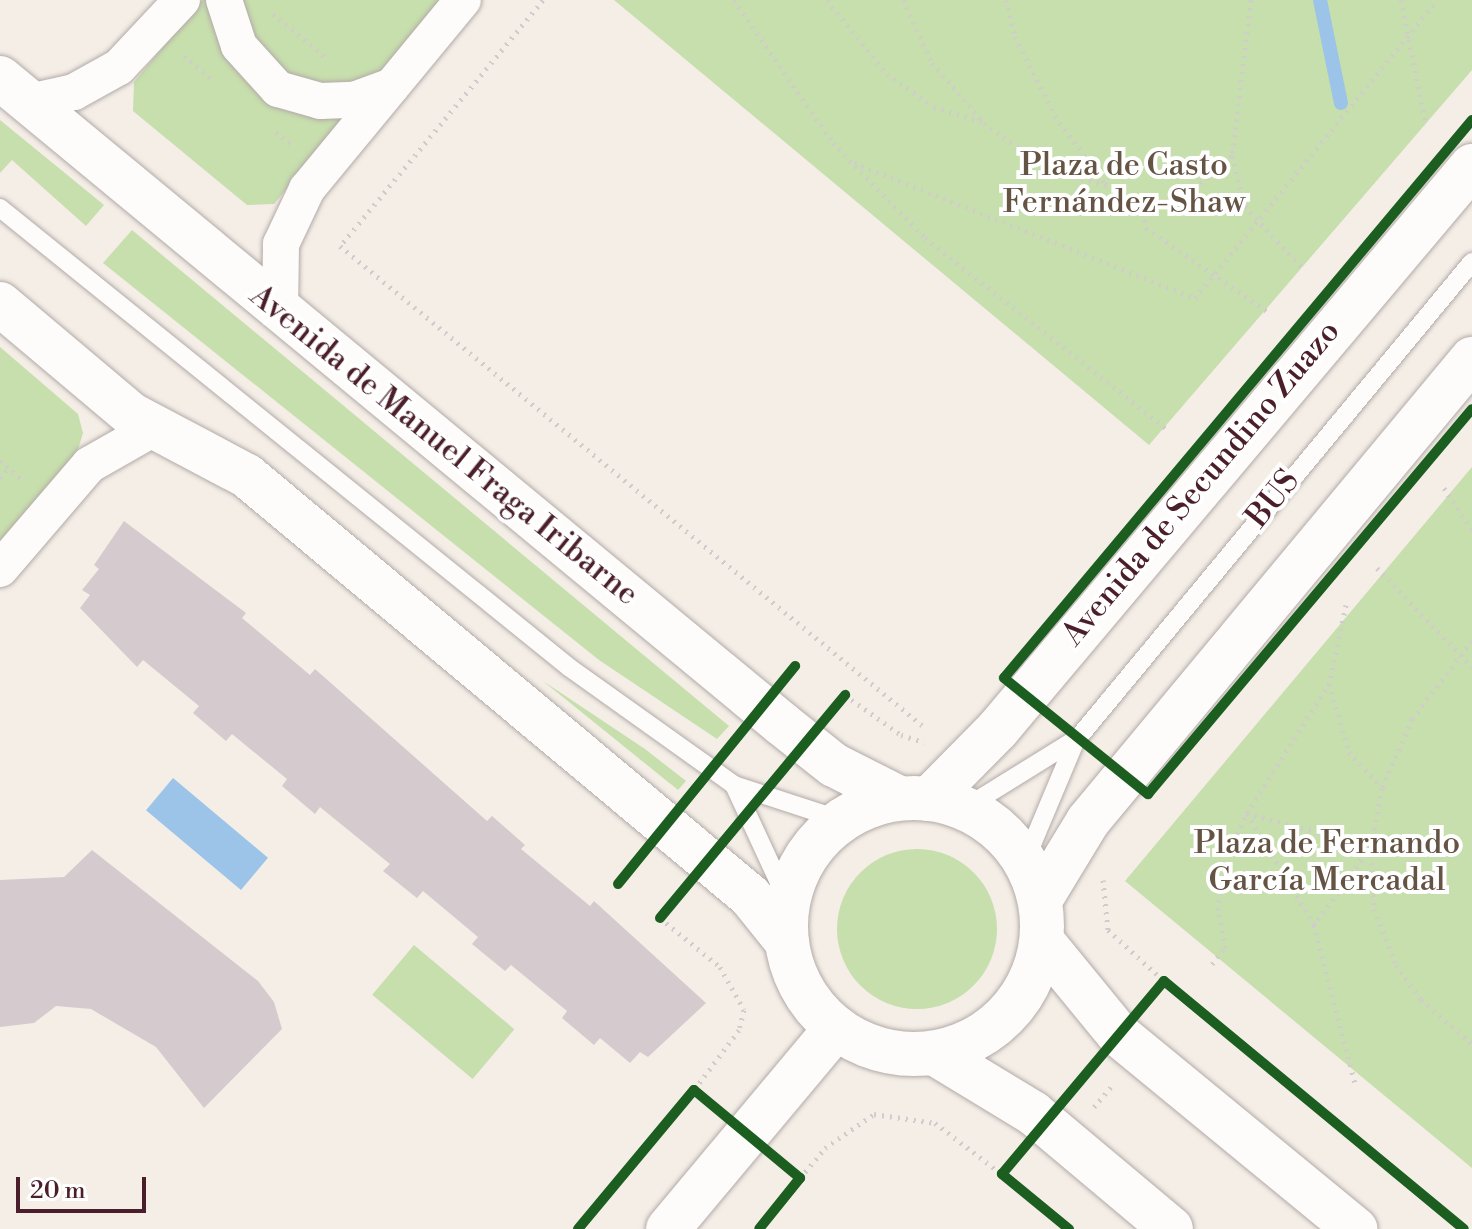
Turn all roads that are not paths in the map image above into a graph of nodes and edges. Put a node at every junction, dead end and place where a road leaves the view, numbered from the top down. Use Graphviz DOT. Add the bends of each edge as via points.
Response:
graph roads {
  1 [pos="182,0"];
  2 [pos="224,0"];
  3 [pos="463,0"];
  4 [pos="392,86"];
  5 [pos="14,90"];
  6 [pos="1472,166"];
  7 [pos="0,208"];
  8 [pos="1472,262"];
  9 [pos="0,304"];
  10 [pos="280,311"];
  11 [pos="1472,359"];
  12 [pos="154,428"];
  13 [pos="0,569"];
  14 [pos="1078,738"];
  15 [pos="734,785"];
  16 [pos="931,801"];
  17 [pos="841,820"];
  18 [pos="1036,901"];
  19 [pos="788,922"];
  20 [pos="836,1028"];
  21 [pos="934,1053"];
  22 [pos="668,1229"];
  23 [pos="1171,1229"];
  24 [pos="1355,1229"];
  1 -- 5 [label="street" via="119,67 74,92"];
  2 -- 4 [label="street" via="239,46 278,89 331,101"];
  3 -- 4 [label="street"];
  4 -- 10 [label="street" via="294,212 278,265"];
  5 -- 10 [label="street, Avenida de Manuel Fraga Iribarne"];
  6 -- 16 [label="street, Avenida de Secundino Zuazo" via="998,729"];
  7 -- 15 [label="lane" via="545,649"];
  8 -- 14 [label="lane, BUS"];
  9 -- 12 [label="street"];
  10 -- 16 [label="street, Avenida de Manuel Fraga Iribarne" via="806,743"];
  11 -- 18 [label="street" via="1088,821"];
  12 -- 13 [label="street" via="89,465"];
  12 -- 19 [label="street" via="247,476 706,861"];
  14 -- 16 [label="lane, BUS"];
  14 -- 18 [label="lane, BUS"];
  15 -- 17 [label="lane"];
  15 -- 19 [label="lane"];
  16 -- 17 [label="street"];
  16 -- 18 [label="street" via="997,828"];
  17 -- 19 [label="street" via="807,856"];
  18 -- 21 [label="street" via="1030,981 1007,1015 973,1040"];
  18 -- 24 [label="street" via="1120,1055"];
  19 -- 20 [label="street" via="809,1002"];
  20 -- 21 [label="street" via="866,1046"];
  20 -- 22 [label="street"];
  21 -- 23 [label="street" via="984,1078 1045,1123"];
}
